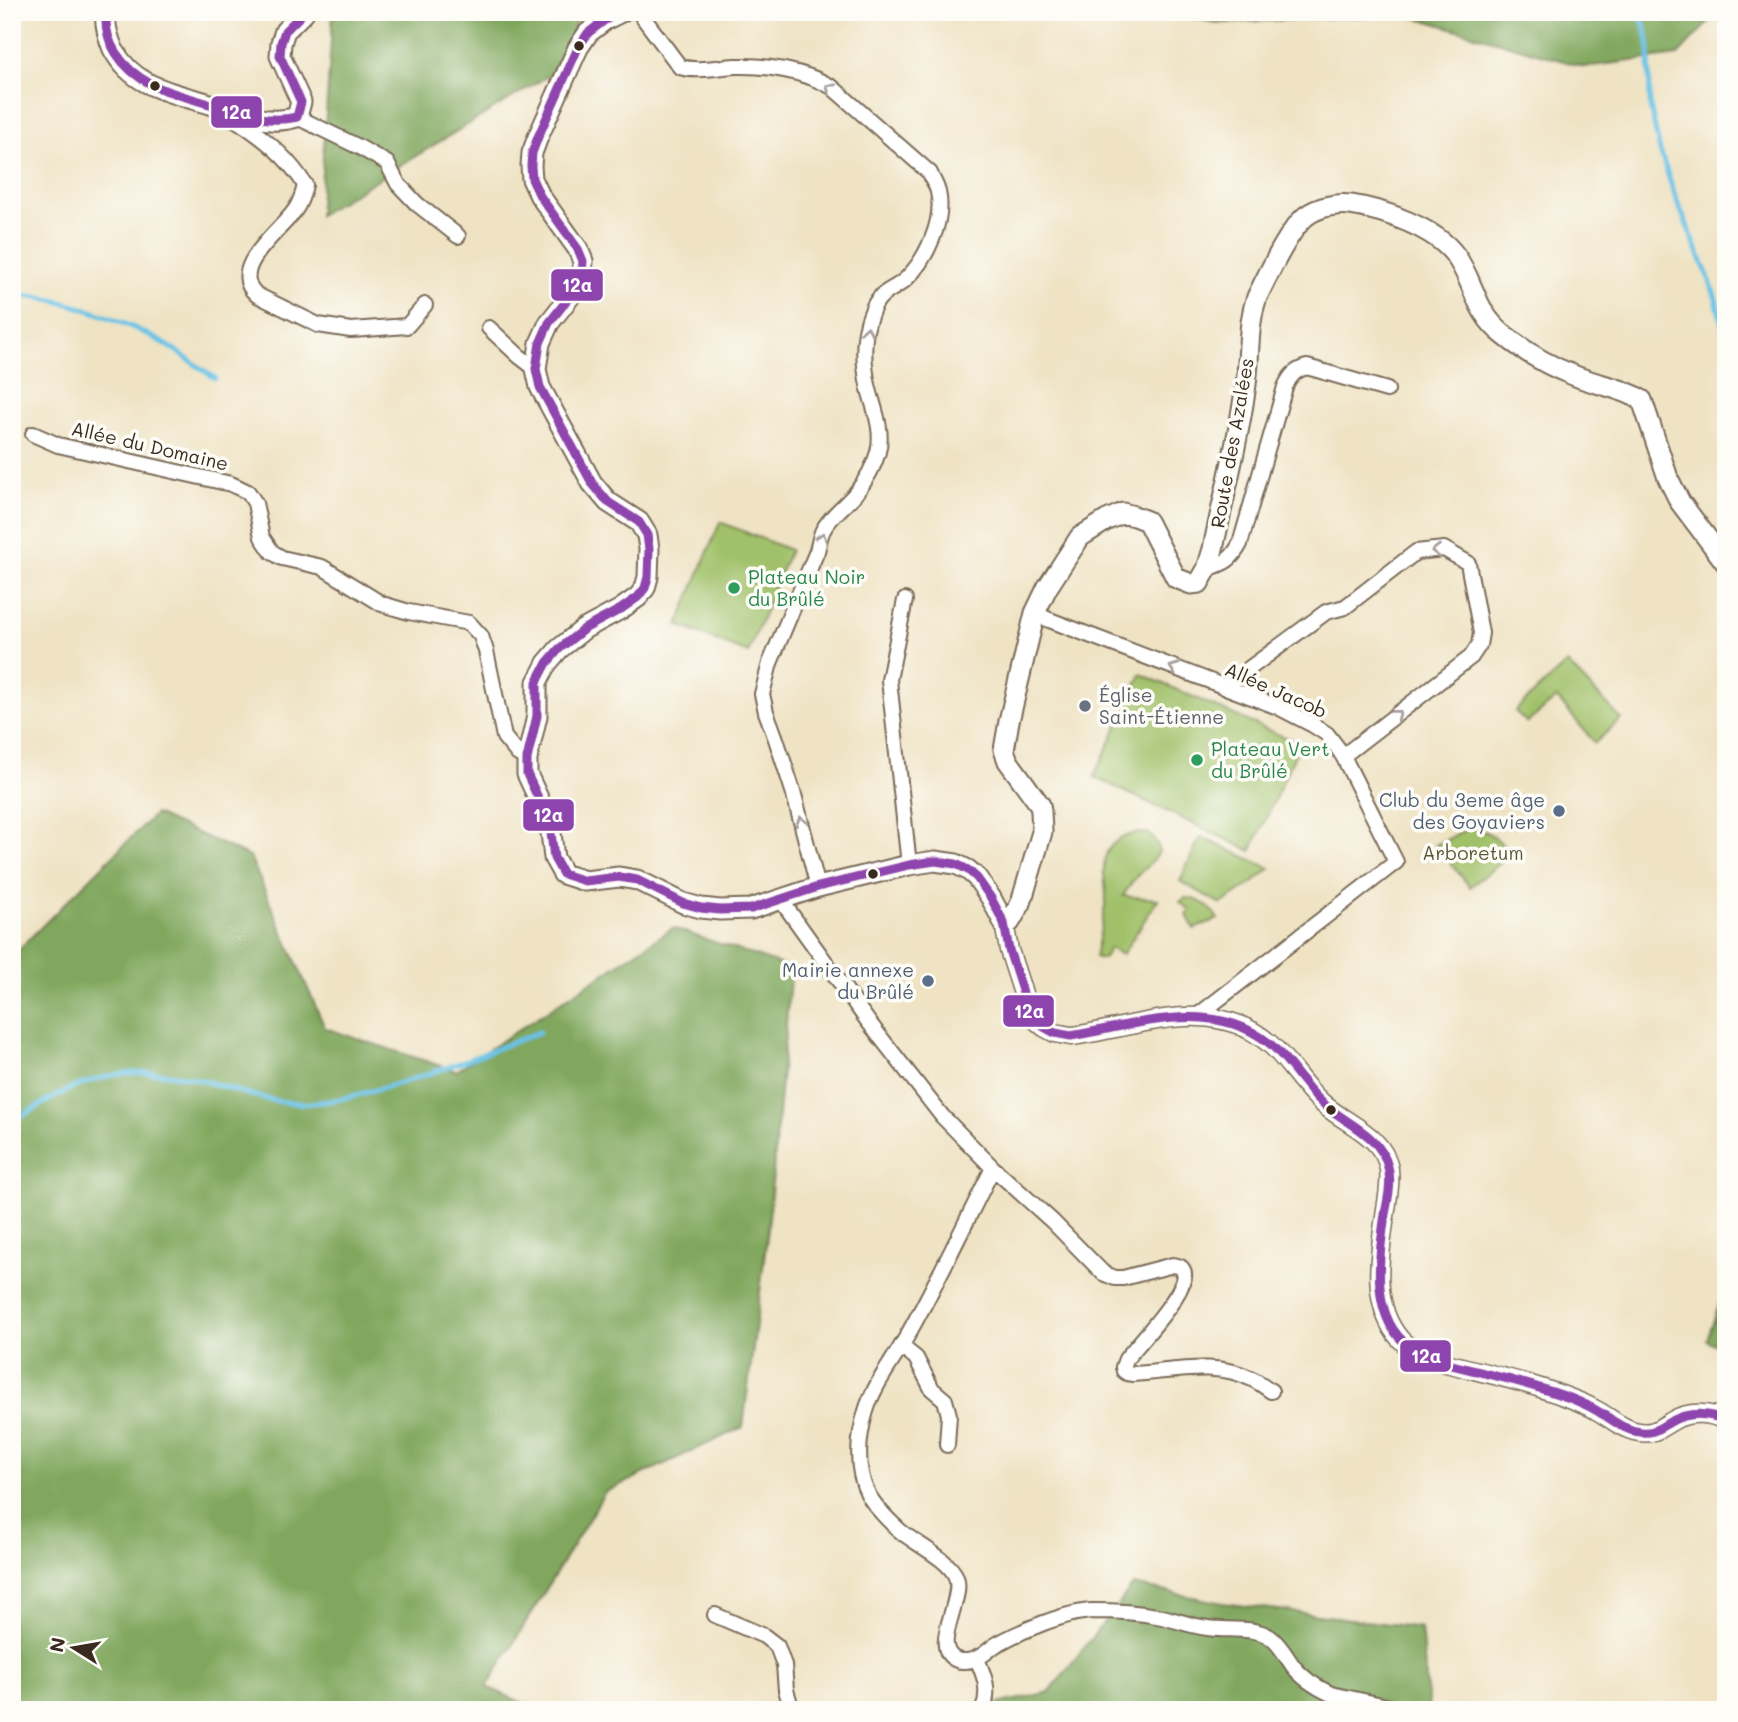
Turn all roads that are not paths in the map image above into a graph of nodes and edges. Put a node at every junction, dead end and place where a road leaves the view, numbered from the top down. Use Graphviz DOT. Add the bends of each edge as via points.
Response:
graph roads {
  1 [pos="106,12"];
  2 [pos="304,12"];
  3 [pos="621,12"];
  4 [pos="639,12"];
  5 [pos="209,103"];
  6 [pos="297,117"];
  7 [pos="458,236"];
  8 [pos="425,305"];
  9 [pos="489,328"];
  10 [pos="536,369"];
  11 [pos="1387,390"];
  12 [pos="33,434"];
  13 [pos="1726,563"];
  14 [pos="1207,569"];
  15 [pos="905,600"];
  16 [pos="1035,613"];
  17 [pos="1224,687"];
  18 [pos="1343,756"];
  19 [pos="527,759"];
  20 [pos="909,865"];
  21 [pos="818,887"];
  22 [pos="781,900"];
  23 [pos="1004,923"];
  24 [pos="1198,1016"];
  25 [pos="993,1168"];
  26 [pos="901,1346"];
  27 [pos="1270,1391"];
  28 [pos="1726,1421"];
  29 [pos="947,1446"];
  30 [pos="715,1615"];
  31 [pos="977,1659"];
  32 [pos="792,1710"];
  33 [pos="983,1710"];
  34 [pos="1405,1710"];
  1 -- 5 [label="main road" via="109,40 120,61 144,82"];
  2 -- 6 [label="main road" via="285,31 280,56 300,102"];
  3 -- 10 [label="main road" via="588,33 578,48 532,153 532,179 540,196 583,261 575,290 548,323"];
  21 -- 4 [label="street, one-way" via="762,694 822,531 855,494 879,450 878,420 865,367 866,327 876,301 905,279 923,256 938,226 938,192 930,173 832,87 766,67 680,67"];
  5 -- 6 [label="main road" via="257,119"];
  5 -- 8 [label="street" via="249,127 305,185 296,209 255,255 246,281 251,290 318,325 351,330 407,326"];
  6 -- 7 [label="street" via="387,163 398,184 417,204"];
  9 -- 10 [label="street"];
  10 -- 19 [label="main road" via="540,387 592,483 608,502 639,522 647,535 650,563 645,588 638,597 584,629 547,663 537,682 537,716"];
  11 -- 14 [label="street, Route des Azalées" via="1307,367 1290,376 1240,544 1227,561"];
  12 -- 19 [label="street, Allée du Domaine" via="58,445 231,484 248,492 262,537 282,558 322,567 383,604 469,623 481,636 486,651 503,737"];
  13 -- 14 [label="main road, Route des Azalées" via="1680,502 1642,400 1573,376 1506,337 1485,317 1461,264 1444,244 1415,225 1350,205 1313,211 1295,226 1257,297 1241,417"];
  14 -- 16 [label="main road, Route des Azalées" via="1199,583 1176,578 1147,521 1123,513 1080,537"];
  15 -- 20 [label="street" via="889,680"];
  17 -- 16 [label="street, Allée Jacob, one-way"];
  16 -- 23 [label="main road, Route des Azalées" via="1004,750 1040,805 1042,832 1021,903 1010,922"];
  17 -- 18 [label="street, Allée Jacob" via="1313,725 1327,734"];
  18 -- 17 [label="street, one-way" via="1471,657 1479,645 1481,633 1468,563 1444,549 1416,552 1345,607 1326,612"];
  18 -- 24 [label="street, Allée Jacob" via="1396,862"];
  19 -- 22 [label="main road" via="527,774 549,816 554,858 563,874 585,881 636,880 701,908 751,909"];
  20 -- 21 [label="main road"];
  20 -- 23 [label="main road" via="935,861 968,870"];
  21 -- 22 [label="main road"];
  22 -- 25 [label="street" via="914,1081"];
  23 -- 24 [label="street" via="1030,1015 1055,1033 1089,1034"];
  24 -- 28 [label="street" via="1244,1026 1270,1044 1325,1106 1362,1130 1385,1156 1390,1186 1379,1276 1383,1307 1401,1340 1431,1359 1574,1400 1632,1431 1659,1431 1690,1415"];
  25 -- 26 [label="street"];
  25 -- 27 [label="street" via="1103,1273 1123,1278 1173,1265 1183,1270 1179,1292 1126,1359 1124,1371 1222,1370"];
  26 -- 29 [label="street" via="916,1358 932,1389 945,1400"];
  26 -- 31 [label="street" via="866,1410 860,1436 862,1472 879,1509 953,1572 958,1593 945,1647 958,1660"];
  30 -- 32 [label="street" via="765,1636 777,1646"];
  31 -- 33 [label="street" via="988,1689"];
  31 -- 34 [label="street" via="1019,1633 1073,1615 1092,1611 1141,1614 1264,1634 1320,1689"];
}
